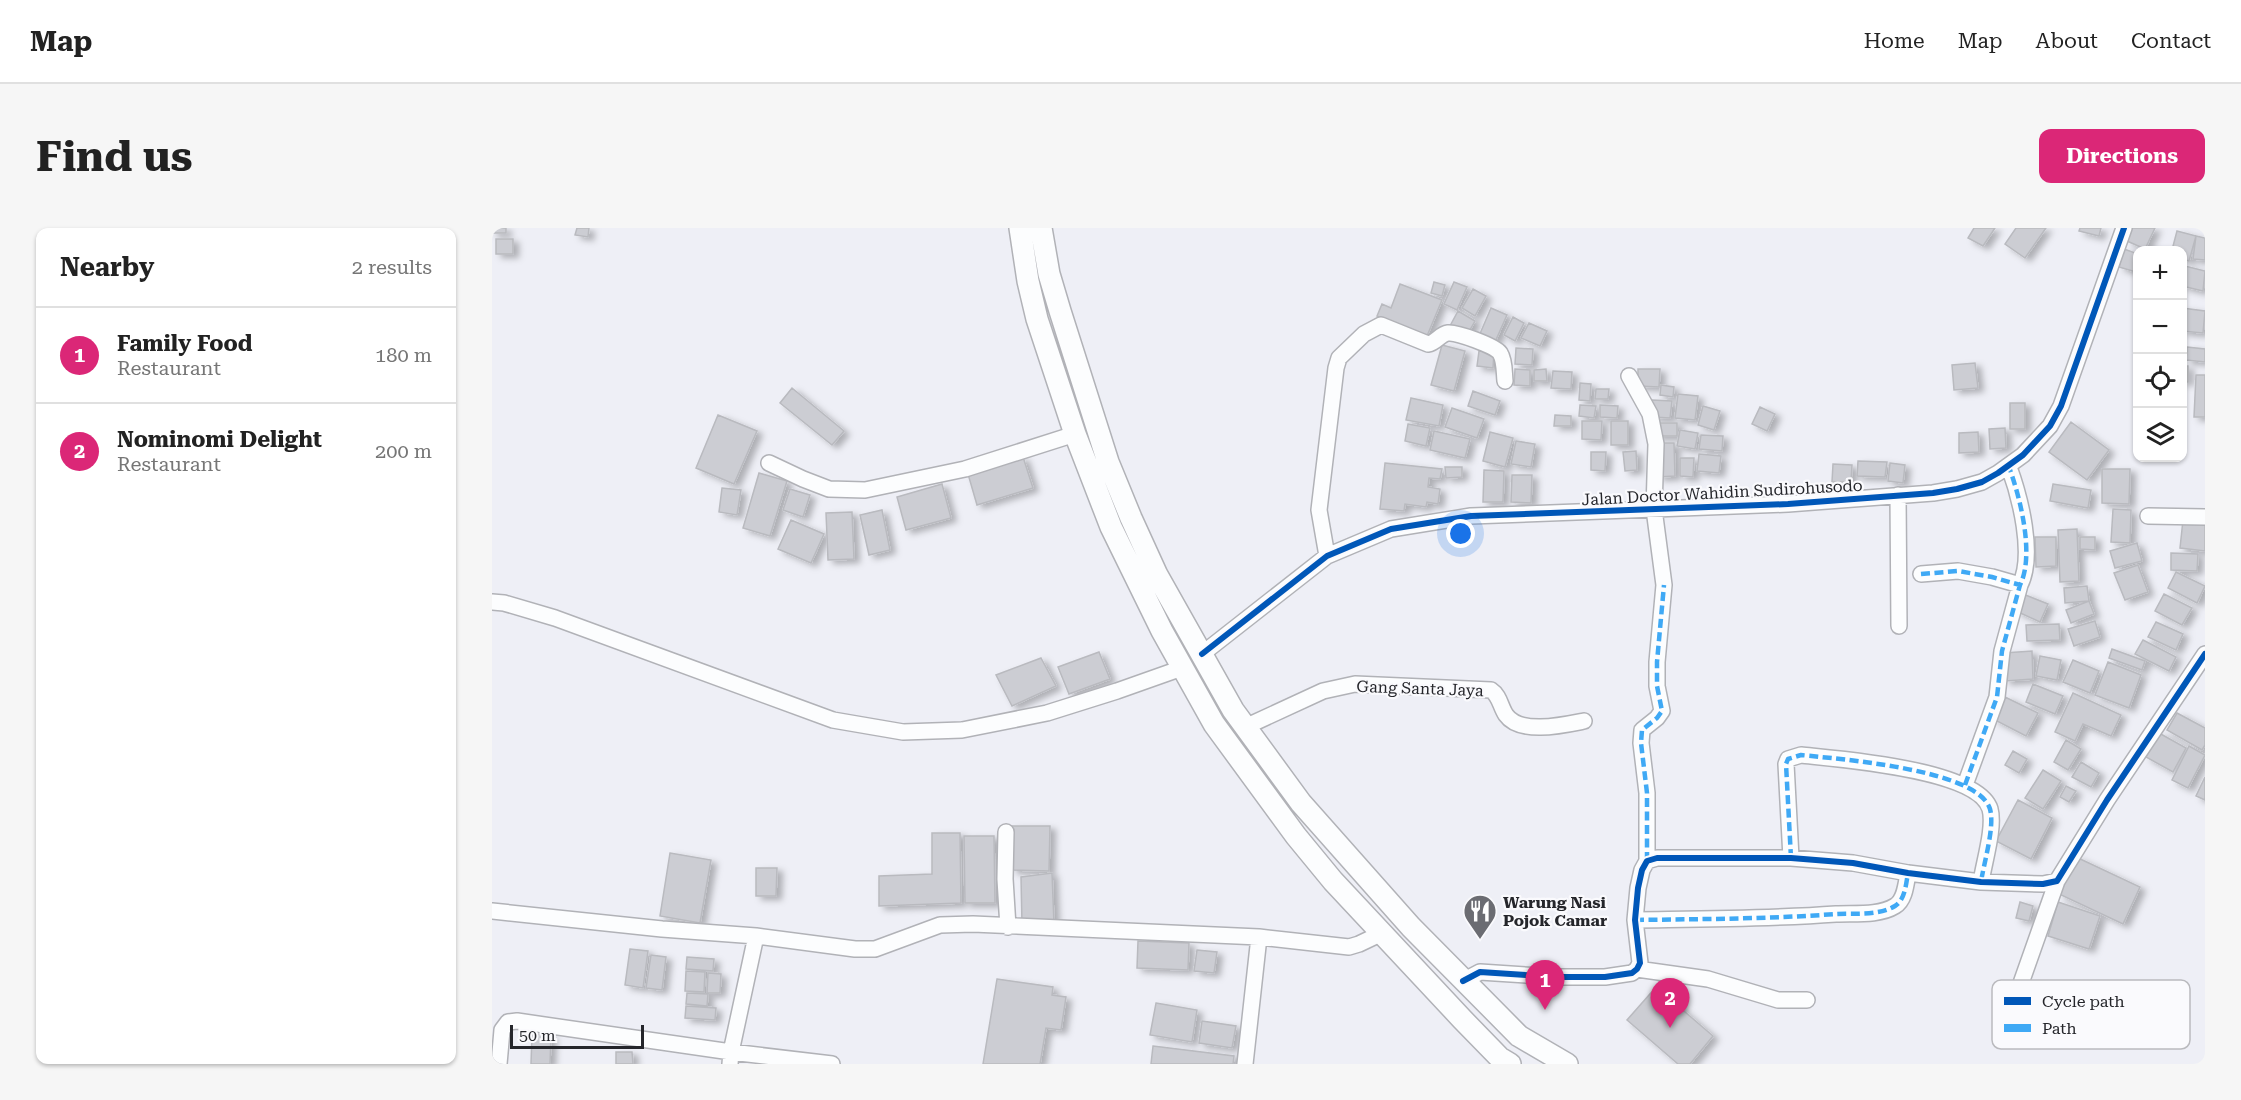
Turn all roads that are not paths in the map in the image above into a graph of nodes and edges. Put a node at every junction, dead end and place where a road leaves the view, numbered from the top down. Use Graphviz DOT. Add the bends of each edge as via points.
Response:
graph roads {
  1 [pos="2124,228"];
  2 [pos="1042,233"];
  3 [pos="1021,235"];
  4 [pos="1060,311"];
  5 [pos="1037,319"];
  6 [pos="1629,376"];
  7 [pos="1505,381"];
  8 [pos="1075,434"];
  9 [pos="769,463"];
  10 [pos="2009,466"];
  11 [pos="1898,495"];
  12 [pos="1654,509"];
  13 [pos="2148,516"];
  14 [pos="2205,517"];
  15 [pos="1121,522"];
  16 [pos="1328,556"];
  17 [pos="1920,574"];
  18 [pos="2020,585"];
  19 [pos="492,602"];
  20 [pos="1899,626"];
  21 [pos="1202,654"];
  22 [pos="2205,654"];
  23 [pos="1182,668"];
  24 [pos="1239,718"];
  25 [pos="1584,721"];
  26 [pos="1214,724"];
  27 [pos="1965,786"];
  28 [pos="1006,832"];
  29 [pos="1791,858"];
  30 [pos="1647,861"];
  31 [pos="1908,873"];
  32 [pos="1369,880"];
  33 [pos="2057,881"];
  34 [pos="1981,882"];
  35 [pos="1348,897"];
  36 [pos="492,911"];
  37 [pos="1635,920"];
  38 [pos="1008,927"];
  39 [pos="1380,934"];
  40 [pos="756,936"];
  41 [pos="1259,937"];
  42 [pos="1637,969"];
  43 [pos="2022,980"];
  44 [pos="1463,981"];
  45 [pos="1807,1000"];
  46 [pos="730,1058"];
  47 [pos="499,1064"];
  48 [pos="832,1064"];
  49 [pos="1245,1064"];
  50 [pos="1510,1064"];
  51 [pos="1567,1064"];
  1 -- 10 [label="street, Jalan Doctor Wahidin Sudirohusodo" via="2061,406 2039,440"];
  2 -- 3 [label="main road"];
  2 -- 4 [label="main road"];
  3 -- 5 [label="main road"];
  4 -- 5 [label="main road"];
  4 -- 15 [label="main road" via="1108,462"];
  5 -- 8 [label="main road"];
  6 -- 12 [label="street" via="1650,414 1656,444"];
  7 -- 16 [label="street" via="1500,353 1450,333 1428,344 1381,325 1364,334 1339,358 1320,510"];
  8 -- 9 [label="street" via="965,469 865,490 829,489"];
  8 -- 15 [label="main road"];
  10 -- 11 [label="street, Jalan Doctor Wahidin Sudirohusodo" via="1982,482 1957,489"];
  10 -- 18 [label="street" via="2024,516 2026,563"];
  11 -- 12 [label="street, Jalan Doctor Wahidin Sudirohusodo"];
  11 -- 20 [label="street"];
  12 -- 16 [label="street, Jalan Doctor Wahidin Sudirohusodo" via="1471,516 1391,529"];
  12 -- 30 [label="street" via="1664,585 1657,662 1662,707 1657,718 1642,730"];
  13 -- 14 [label="street"];
  15 -- 21 [label="main road" via="1157,574"];
  15 -- 23 [label="main road" via="1162,631"];
  16 -- 21 [label="street, Jalan Doctor Wahidin Sudirohusodo"];
  17 -- 18 [label="street" via="1958,571"];
  18 -- 27 [label="street" via="2002,651 1997,697"];
  19 -- 23 [label="street" via="555,618 833,720 903,732 962,730 1047,712"];
  21 -- 24 [label="main road"];
  22 -- 33 [label="street"];
  23 -- 26 [label="main road"];
  24 -- 25 [label="street, Gang Santa Jaya" via="1355,684 1491,690 1497,694 1506,717 1521,724 1548,728"];
  24 -- 26 [label="main road"];
  24 -- 32 [label="main road" via="1302,803"];
  26 -- 35 [label="main road" via="1296,836"];
  27 -- 29 [label="street" via="1894,765 1793,756 1786,764"];
  27 -- 34 [label="street" via="1986,801 1991,815"];
  28 -- 38 [label="street"];
  29 -- 30 [label="street"];
  29 -- 31 [label="street"];
  30 -- 37 [label="street" via="1641,870"];
  31 -- 34 [label="street"];
  31 -- 37 [label="street" via="1899,903 1876,912"];
  32 -- 35 [label="main road"];
  32 -- 44 [label="main road"];
  33 -- 34 [label="street"];
  33 -- 43 [label="street"];
  35 -- 39 [label="main road"];
  36 -- 40 [label="street"];
  37 -- 42 [label="street" via="1640,953"];
  38 -- 40 [label="street" via="940,925 875,949"];
  38 -- 41 [label="street"];
  39 -- 41 [label="street" via="1349,947"];
  39 -- 50 [label="main road"];
  40 -- 46 [label="street"];
  41 -- 49 [label="street"];
  42 -- 44 [label="street" via="1605,977 1480,972"];
  42 -- 45 [label="street" via="1708,979 1778,1000"];
  44 -- 51 [label="main road" via="1519,1036"];
  46 -- 47 [label="street" via="517,1021 508,1022 502,1030"];
  46 -- 48 [label="street"];
}
